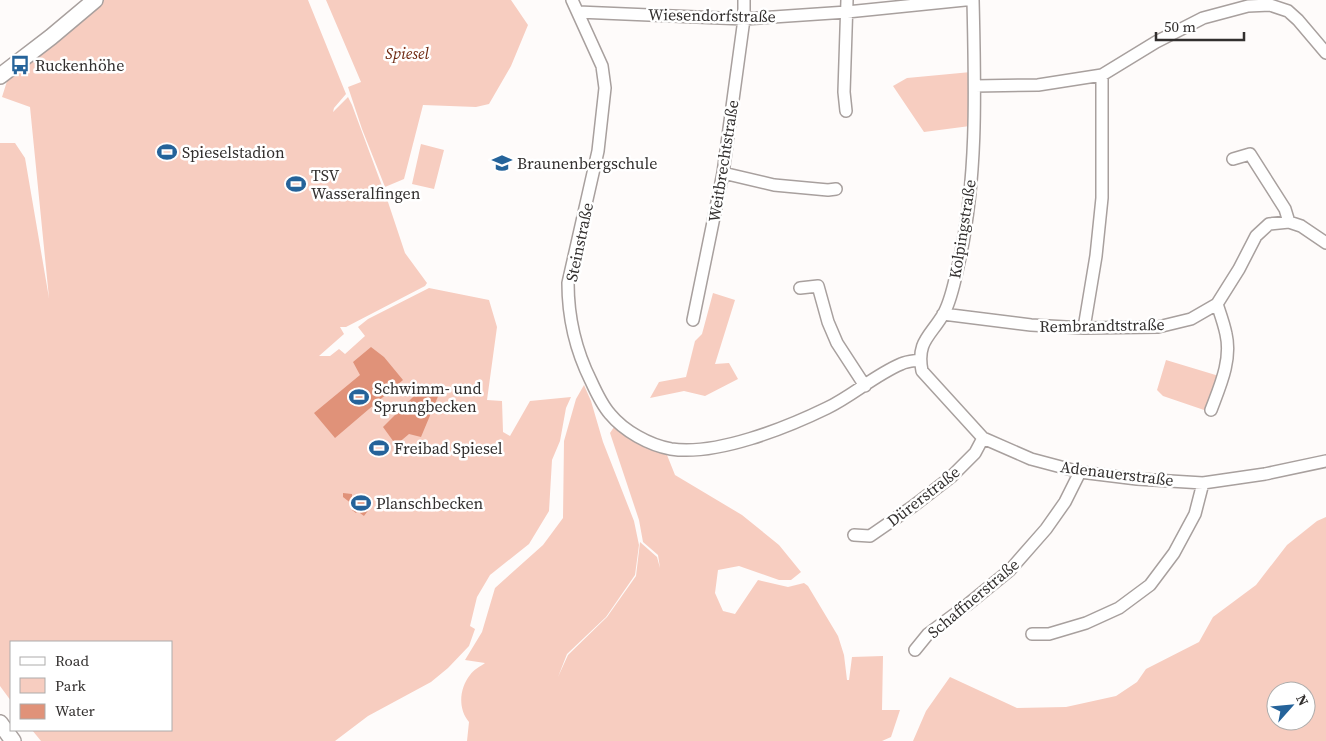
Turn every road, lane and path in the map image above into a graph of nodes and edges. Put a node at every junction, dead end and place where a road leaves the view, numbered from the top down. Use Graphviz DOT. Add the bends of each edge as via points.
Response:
graph roads {
  1 [pos="95,0"];
  2 [pos="572,0"];
  3 [pos="744,0"];
  4 [pos="847,0"];
  5 [pos="966,0"];
  6 [pos="973,0"];
  7 [pos="578,12"];
  8 [pos="848,12"];
  9 [pos="744,19"];
  10 [pos="1326,52"];
  11 [pos="0,76"];
  12 [pos="1102,76"];
  13 [pos="975,86"];
  14 [pos="846,111"];
  15 [pos="1233,158"];
  16 [pos="723,174"];
  17 [pos="836,189"];
  18 [pos="1288,222"];
  19 [pos="1326,243"];
  20 [pos="800,288"];
  21 [pos="1217,304"];
  22 [pos="943,314"];
  23 [pos="693,320"];
  24 [pos="1084,328"];
  25 [pos="920,360"];
  26 [pos="864,386"];
  27 [pos="1211,410"];
  28 [pos="983,438"];
  29 [pos="1326,461"];
  30 [pos="1080,472"];
  31 [pos="1203,483"];
  32 [pos="854,535"];
  33 [pos="1032,634"];
  34 [pos="915,650"];
  35 [pos="0,723"];
  36 [pos="13,741"];
  1 -- 11 [label="street"];
  2 -- 7 [label="street, Steinstraße"];
  3 -- 9 [label="street, Weitbrechtstraße"];
  4 -- 8 [label="street"];
  5 -- 8 [label="street, Wiesendorfstraße"];
  6 -- 13 [label="street, Kolpingstraße"];
  7 -- 9 [label="street, Wiesendorfstraße"];
  7 -- 26 [label="street, Steinstraße" via="602,66 605,88 598,151 568,283 570,312 588,375 608,413 630,432 669,449 701,449 753,438 828,408"];
  8 -- 9 [label="street, Wiesendorfstraße"];
  8 -- 14 [label="street"];
  9 -- 16 [label="street, Weitbrechtstraße"];
  10 -- 12 [label="street" via="1288,12 1270,5 1248,6 1203,18 1156,42"];
  12 -- 13 [label="street" via="1038,85"];
  12 -- 24 [label="street" via="1102,198"];
  13 -- 22 [label="street, Kolpingstraße" via="964,240"];
  15 -- 18 [label="street" via="1250,154 1285,208"];
  16 -- 17 [label="street" via="774,185"];
  16 -- 23 [label="street, Weitbrechtstraße"];
  18 -- 19 [label="street" via="1301,226"];
  18 -- 21 [label="street, Rembrandtstraße" via="1269,224 1256,236"];
  20 -- 26 [label="street" via="818,286 837,342"];
  21 -- 24 [label="street, Rembrandtstraße" via="1191,319 1158,327"];
  21 -- 27 [label="street" via="1228,350 1224,375"];
  22 -- 24 [label="street, Rembrandtstraße"];
  22 -- 25 [label="street, Kolpingstraße" via="924,342"];
  25 -- 26 [label="street" via="902,363"];
  25 -- 28 [label="street, Adenauerstraße" via="922,371"];
  28 -- 30 [label="street, Adenauerstraße" via="1031,459"];
  28 -- 32 [label="street, Dürerstraße" via="975,453 952,477 870,536"];
  29 -- 31 [label="street, Adenauerstraße"];
  30 -- 31 [label="street, Adenauerstraße"];
  30 -- 34 [label="street, Schaffnerstraße" via="1046,529 1010,570 928,634"];
  31 -- 33 [label="street" via="1194,514 1178,545 1150,585 1120,608 1086,624 1049,634"];
  35 -- 36 [label="street"];
}
